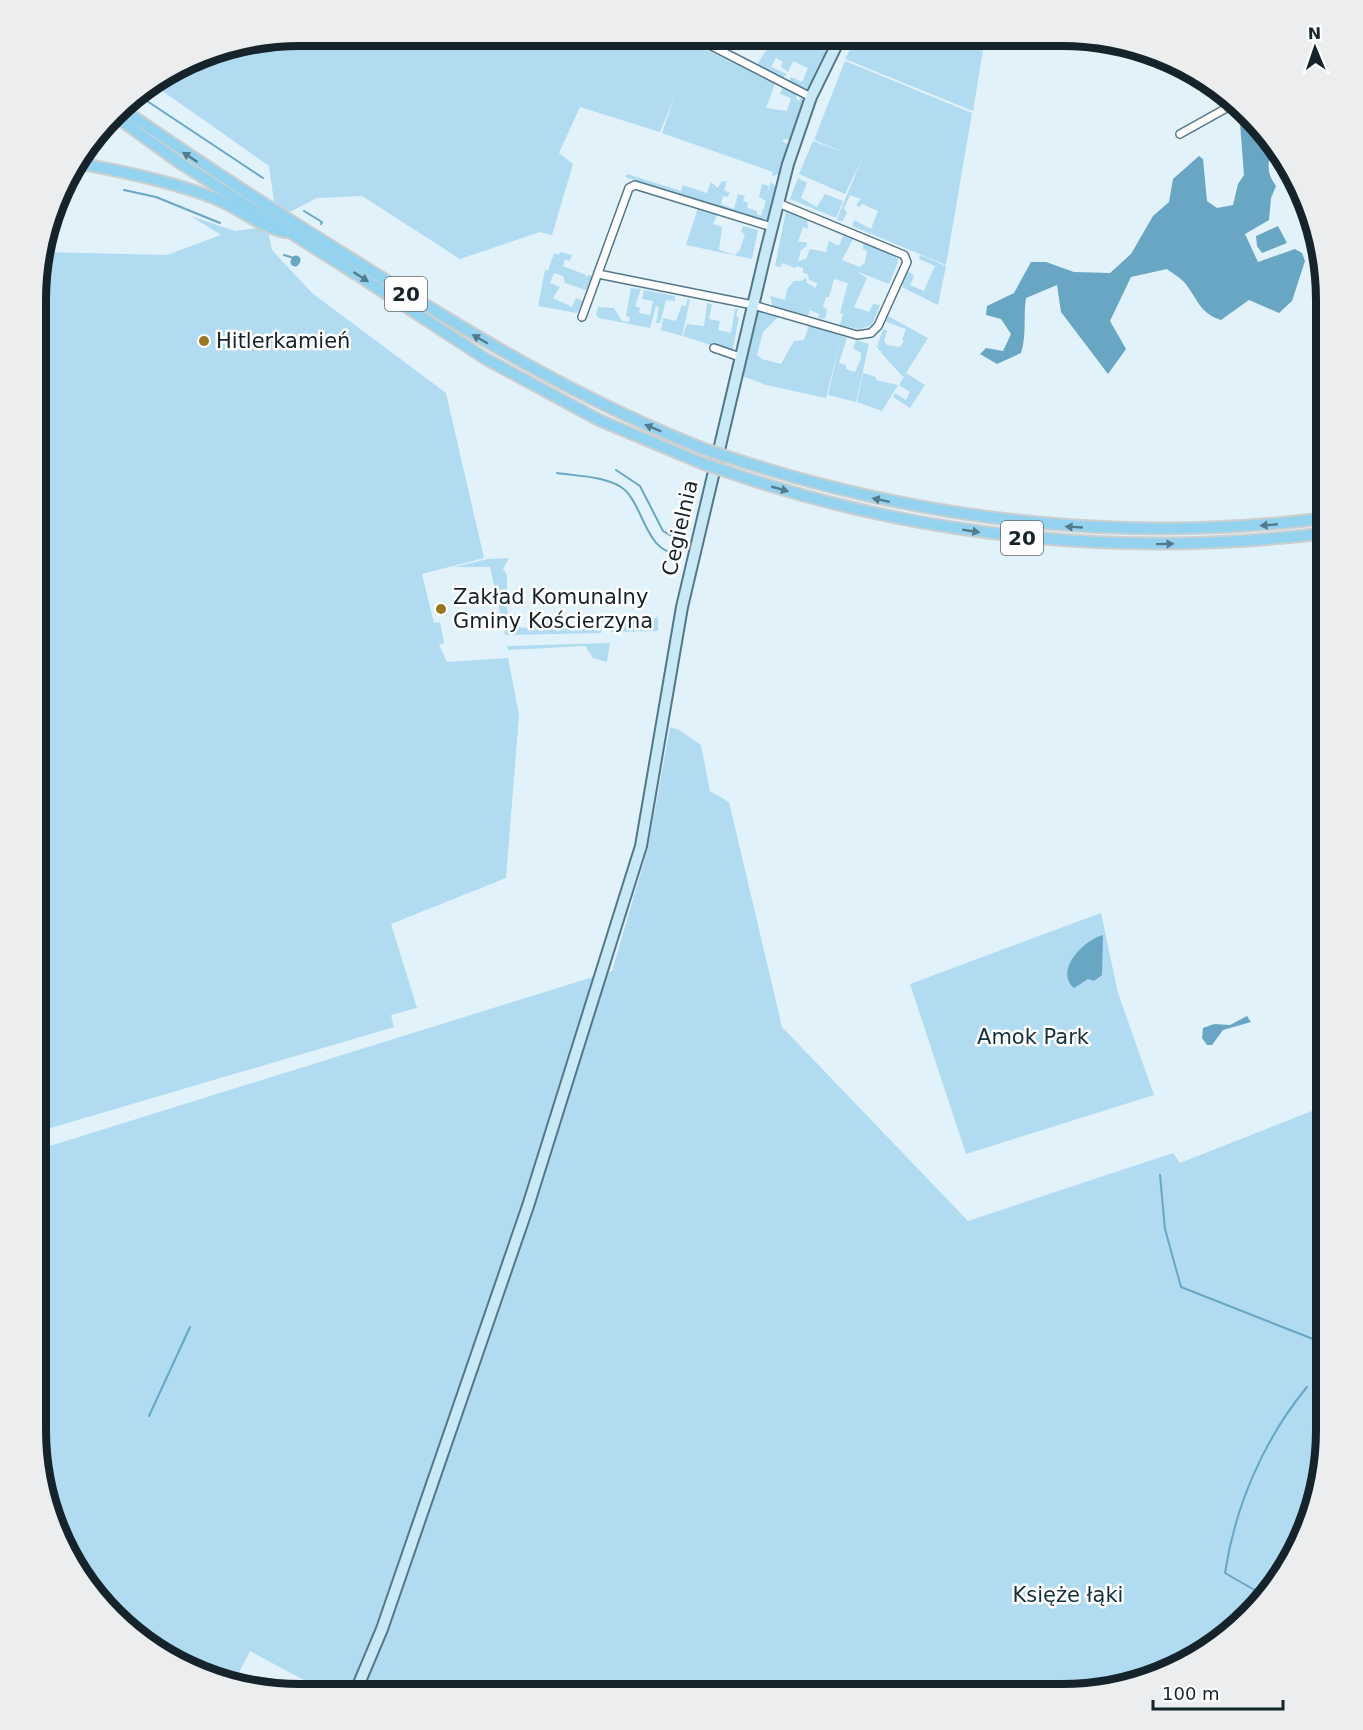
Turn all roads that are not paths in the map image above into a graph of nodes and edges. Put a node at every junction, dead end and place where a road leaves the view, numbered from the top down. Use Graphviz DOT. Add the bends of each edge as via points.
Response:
graph roads {
  1 [pos="712,46"];
  2 [pos="836,46"];
  3 [pos="811,97"];
  4 [pos="1227,108"];
  5 [pos="129,113"];
  6 [pos="121,121"];
  7 [pos="1180,134"];
  8 [pos="86,165"];
  9 [pos="778,203"];
  10 [pos="772,228"];
  11 [pos="294,234"];
  12 [pos="598,274"];
  13 [pos="753,305"];
  14 [pos="582,317"];
  15 [pos="714,348"];
  16 [pos="740,357"];
  17 [pos="1316,519"];
  18 [pos="1316,534"];
  19 [pos="359,1684"];
  1 -- 3 [label="street"];
  2 -- 3 [label="street, Cegielnia"];
  3 -- 9 [label="street, Cegielnia"];
  4 -- 7 [label="street"];
  17 -- 5 [label="main road, 20, one-way, bridge" via="1191,529 1101,529 1022,523 867,497 707,450 619,413 478,338 311,235"];
  6 -- 11 [label="main road, 20" via="180,163"];
  8 -- 11 [label="main road" via="201,194 270,228"];
  9 -- 10 [label="street, Cegielnia"];
  9 -- 13 [label="street" via="904,255 907,262 878,326 871,333 857,335"];
  10 -- 12 [label="street" via="635,184 629,188"];
  10 -- 13 [label="street, Cegielnia"];
  11 -- 18 [label="main road, 20, one-way, bridge" via="454,340 599,420 704,464 803,496 967,531 1102,544 1193,544"];
  12 -- 13 [label="street"];
  12 -- 14 [label="street"];
  13 -- 16 [label="street, Cegielnia"];
  15 -- 16 [label="street"];
  16 -- 19 [label="street, Cegielnia" via="682,607 641,846 528,1206 382,1629"];
}
